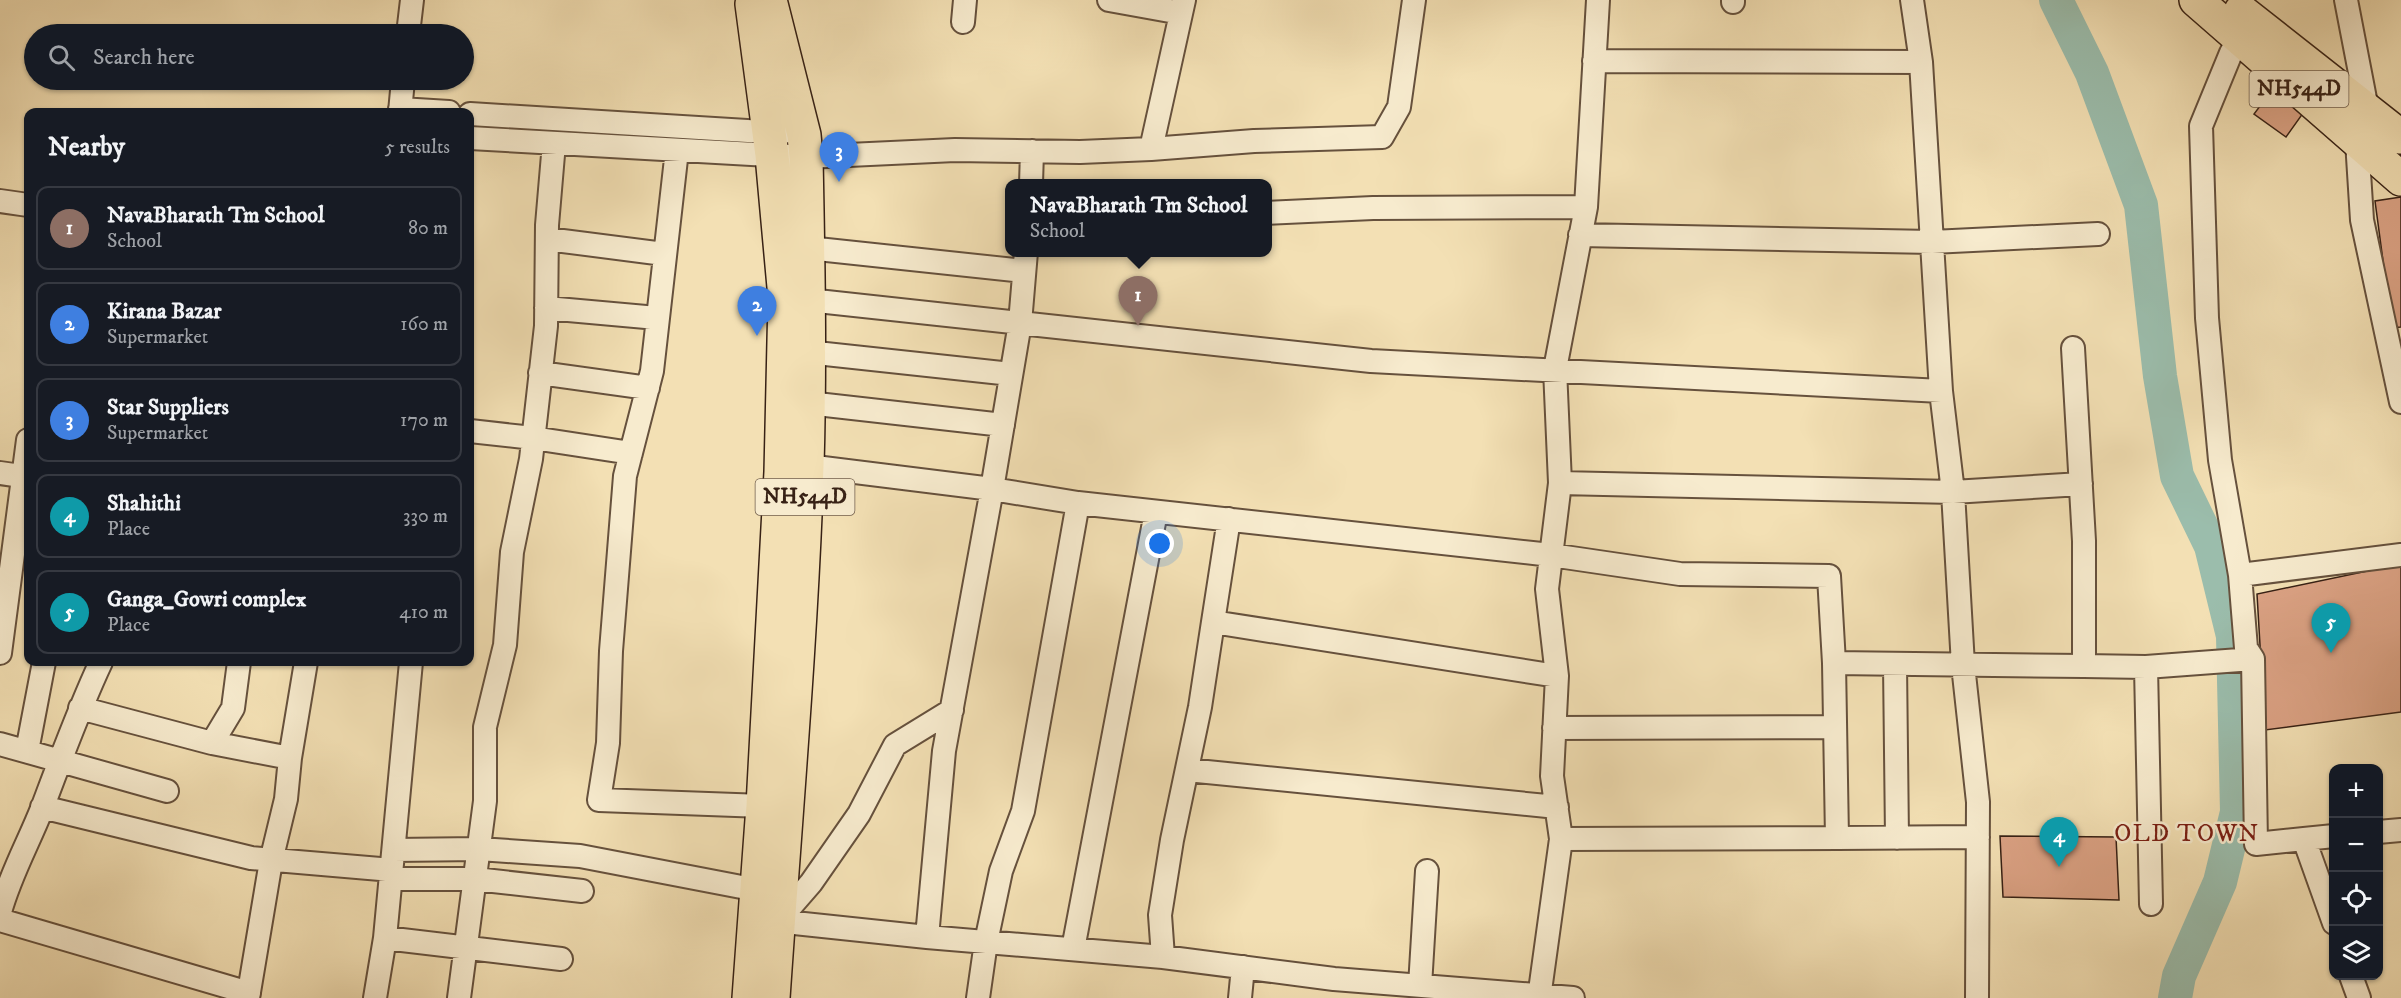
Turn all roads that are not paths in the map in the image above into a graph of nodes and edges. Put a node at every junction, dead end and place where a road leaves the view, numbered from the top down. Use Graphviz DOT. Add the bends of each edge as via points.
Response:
graph roads {
  1 [pos="412,0"];
  2 [pos="752,0"];
  3 [pos="770,0"];
  4 [pos="1109,0"];
  5 [pos="1414,0"];
  6 [pos="1598,0"];
  7 [pos="1912,0"];
  8 [pos="2196,0"];
  9 [pos="2228,0"];
  10 [pos="2346,0"];
  11 [pos="1182,6"];
  12 [pos="409,24"];
  13 [pos="2240,37"];
  14 [pos="1594,61"];
  15 [pos="1921,62"];
  16 [pos="402,90"];
  17 [pos="400,108"];
  18 [pos="2367,109"];
  19 [pos="474,114"];
  20 [pos="2401,137"];
  21 [pos="474,138"];
  22 [pos="2357,141"];
  23 [pos="554,143"];
  24 [pos="770,144"];
  25 [pos="805,146"];
  26 [pos="1151,149"];
  27 [pos="676,150"];
  28 [pos="1032,151"];
  29 [pos="1031,179"];
  30 [pos="2401,179"];
  31 [pos="0,201"];
  32 [pos="24,204"];
  33 [pos="1586,207"];
  34 [pos="1272,213"];
  35 [pos="2098,234"];
  36 [pos="1580,235"];
  37 [pos="547,239"];
  38 [pos="1932,242"];
  39 [pos="807,248"];
  40 [pos="664,255"];
  41 [pos="1025,262"];
  42 [pos="808,300"];
  43 [pos="546,308"];
  44 [pos="657,318"];
  45 [pos="1020,323"];
  46 [pos="2073,348"];
  47 [pos="807,352"];
  48 [pos="1554,369"];
  49 [pos="540,373"];
  50 [pos="1011,374"];
  51 [pos="648,387"];
  52 [pos="1941,391"];
  53 [pos="2401,402"];
  54 [pos="808,403"];
  55 [pos="1003,425"];
  56 [pos="474,431"];
  57 [pos="533,438"];
  58 [pos="631,453"];
  59 [pos="807,466"];
  60 [pos="0,473"];
  61 [pos="24,477"];
  62 [pos="1560,483"];
  63 [pos="2081,484"];
  64 [pos="992,489"];
  65 [pos="1953,492"];
  66 [pos="24,497"];
  67 [pos="1078,503"];
  68 [pos="1156,512"];
  69 [pos="1229,519"];
  70 [pos="1551,555"];
  71 [pos="2401,555"];
  72 [pos="2240,575"];
  73 [pos="1213,622"];
  74 [pos="0,653"];
  75 [pos="2253,659"];
  76 [pos="1834,663"];
  77 [pos="1895,664"];
  78 [pos="1963,665"];
  79 [pos="43,666"];
  80 [pos="99,666"];
  81 [pos="238,666"];
  82 [pos="305,666"];
  83 [pos="411,666"];
  84 [pos="2084,666"];
  85 [pos="2146,667"];
  86 [pos="1557,676"];
  87 [pos="80,708"];
  88 [pos="952,710"];
  89 [pos="1835,727"];
  90 [pos="1554,728"];
  91 [pos="212,743"];
  92 [pos="0,744"];
  93 [pos="27,751"];
  94 [pos="290,758"];
  95 [pos="62,761"];
  96 [pos="1186,770"];
  97 [pos="167,791"];
  98 [pos="763,806"];
  99 [pos="42,807"];
  100 [pos="1557,807"];
  101 [pos="2401,830"];
  102 [pos="2383,832"];
  103 [pos="2329,836"];
  104 [pos="1978,837"];
  105 [pos="1837,838"];
  106 [pos="1897,838"];
  107 [pos="1561,839"];
  108 [pos="2304,839"];
  109 [pos="479,849"];
  110 [pos="271,861"];
  111 [pos="392,866"];
  112 [pos="1427,871"];
  113 [pos="475,879"];
  114 [pos="582,891"];
  115 [pos="2151,904"];
  116 [pos="2329,909"];
  117 [pos="764,910"];
  118 [pos="0,912"];
  119 [pos="0,920"];
  120 [pos="927,937"];
  121 [pos="385,938"];
  122 [pos="986,942"];
  123 [pos="466,949"];
  124 [pos="1073,949"];
  125 [pos="1163,957"];
  126 [pos="561,959"];
  127 [pos="1243,967"];
  128 [pos="2353,980"];
  129 [pos="1420,986"];
  130 [pos="248,995"];
  131 [pos="1539,996"];
  132 [pos="375,998"];
  133 [pos="459,998"];
  134 [pos="749,998"];
  135 [pos="773,998"];
  136 [pos="978,998"];
  137 [pos="1240,998"];
  138 [pos="1573,998"];
  139 [pos="1977,998"];
  140 [pos="2359,998"];
  1 -- 12 [label="street"];
  2 -- 24 [label="highway, NH544D"];
  3 -- 25 [label="highway, NH544D"];
  4 -- 11 [label="street"];
  5 -- 26 [label="street" via="1399,107 1382,137"];
  6 -- 14 [label="street"];
  7 -- 15 [label="street"];
  8 -- 13 [label="highway, NH544D"];
  9 -- 18 [label="highway, NH544D"];
  10 -- 18 [label="street"];
  11 -- 26 [label="street"];
  13 -- 22 [label="highway, NH544D"];
  13 -- 72 [label="street" via="2202,126 2207,318 2220,460"];
  14 -- 15 [label="street"];
  14 -- 33 [label="street"];
  15 -- 38 [label="street"];
  16 -- 17 [label="street"];
  18 -- 20 [label="highway, NH544D"];
  19 -- 24 [label="street"];
  21 -- 23 [label="street"];
  22 -- 30 [label="highway, NH544D"];
  22 -- 53 [label="street" via="2362,220"];
  23 -- 27 [label="street"];
  23 -- 37 [label="street"];
  24 -- 25 [label="street"];
  24 -- 27 [label="street"];
  24 -- 98 [label="highway, NH544D" via="785,298 781,472"];
  25 -- 28 [label="street"];
  25 -- 39 [label="highway, NH544D"];
  26 -- 28 [label="street"];
  27 -- 40 [label="street"];
  28 -- 29 [label="street"];
  31 -- 32 [label="street"];
  33 -- 34 [label="street"];
  33 -- 36 [label="street"];
  35 -- 38 [label="street"];
  36 -- 38 [label="street"];
  36 -- 48 [label="street"];
  37 -- 40 [label="street"];
  37 -- 43 [label="street"];
  38 -- 52 [label="street"];
  39 -- 41 [label="street"];
  39 -- 42 [label="highway, NH544D"];
  40 -- 44 [label="street"];
  41 -- 45 [label="street"];
  42 -- 45 [label="street"];
  42 -- 47 [label="highway, NH544D"];
  43 -- 44 [label="street"];
  43 -- 49 [label="street"];
  44 -- 51 [label="street"];
  45 -- 48 [label="street" via="1371,361"];
  45 -- 50 [label="street"];
  46 -- 63 [label="street"];
  47 -- 50 [label="street"];
  47 -- 54 [label="highway, NH544D"];
  48 -- 52 [label="street"];
  48 -- 62 [label="street"];
  49 -- 51 [label="street"];
  49 -- 57 [label="street"];
  50 -- 55 [label="street"];
  51 -- 58 [label="street"];
  52 -- 65 [label="street"];
  54 -- 55 [label="street"];
  54 -- 59 [label="highway, NH544D"];
  55 -- 64 [label="street"];
  56 -- 57 [label="street"];
  57 -- 58 [label="street"];
  57 -- 109 [label="street" via="512,552 505,645 485,727"];
  58 -- 98 [label="street" via="625,476 608,743 599,800"];
  59 -- 64 [label="street"];
  59 -- 117 [label="highway, NH544D"];
  60 -- 61 [label="street"];
  62 -- 65 [label="street"];
  62 -- 70 [label="street"];
  63 -- 65 [label="street"];
  63 -- 84 [label="street"];
  64 -- 67 [label="street"];
  64 -- 88 [label="street"];
  65 -- 78 [label="street"];
  66 -- 74 [label="street"];
  67 -- 68 [label="street"];
  67 -- 122 [label="street" via="1023,811 1001,871"];
  68 -- 69 [label="street"];
  68 -- 124 [label="street"];
  69 -- 70 [label="street"];
  69 -- 73 [label="street"];
  70 -- 76 [label="street" via="1680,574 1829,576"];
  70 -- 86 [label="street" via="1547,589"];
  71 -- 72 [label="street"];
  72 -- 75 [label="street" via="2246,648"];
  73 -- 86 [label="street"];
  73 -- 96 [label="street"];
  75 -- 85 [label="street"];
  75 -- 108 [label="street" via="2256,844"];
  76 -- 77 [label="street"];
  76 -- 89 [label="street"];
  77 -- 78 [label="street"];
  77 -- 106 [label="street"];
  78 -- 84 [label="street"];
  78 -- 104 [label="street" via="1978,802"];
  79 -- 93 [label="street"];
  80 -- 87 [label="street"];
  81 -- 91 [label="street" via="233,708"];
  82 -- 94 [label="street"];
  83 -- 111 [label="street"];
  84 -- 85 [label="street"];
  85 -- 115 [label="street"];
  86 -- 90 [label="street"];
  87 -- 91 [label="street"];
  87 -- 95 [label="street"];
  88 -- 117 [label="street" via="895,745 859,814 811,883"];
  88 -- 120 [label="street" via="944,751"];
  89 -- 90 [label="street"];
  89 -- 105 [label="street"];
  90 -- 100 [label="street" via="1552,776"];
  91 -- 94 [label="street"];
  92 -- 93 [label="street"];
  93 -- 95 [label="street"];
  94 -- 110 [label="street" via="286,800"];
  95 -- 97 [label="street"];
  95 -- 99 [label="street"];
  96 -- 100 [label="street"];
  96 -- 125 [label="street" via="1160,915"];
  98 -- 117 [label="highway, NH544D"];
  99 -- 110 [label="street"];
  99 -- 118 [label="street"];
  100 -- 107 [label="street"];
  101 -- 102 [label="street"];
  103 -- 108 [label="street"];
  104 -- 106 [label="street"];
  104 -- 139 [label="street"];
  105 -- 106 [label="street"];
  105 -- 107 [label="street"];
  107 -- 131 [label="street"];
  108 -- 116 [label="street"];
  109 -- 111 [label="street"];
  109 -- 113 [label="street"];
  109 -- 117 [label="street" via="607,860"];
  110 -- 111 [label="street"];
  110 -- 130 [label="street"];
  111 -- 113 [label="street"];
  111 -- 121 [label="street"];
  112 -- 129 [label="street"];
  113 -- 114 [label="street"];
  113 -- 123 [label="street"];
  117 -- 120 [label="street"];
  117 -- 134 [label="highway, NH544D"];
  117 -- 135 [label="highway, NH544D"];
  119 -- 130 [label="street"];
  120 -- 122 [label="street"];
  121 -- 123 [label="street"];
  121 -- 132 [label="street"];
  122 -- 124 [label="street"];
  122 -- 136 [label="street"];
  123 -- 126 [label="street"];
  123 -- 133 [label="street"];
  124 -- 125 [label="street"];
  125 -- 127 [label="street"];
  127 -- 129 [label="street"];
  127 -- 137 [label="street"];
  128 -- 140 [label="street"];
  129 -- 131 [label="street"];
  131 -- 138 [label="street"];
}
